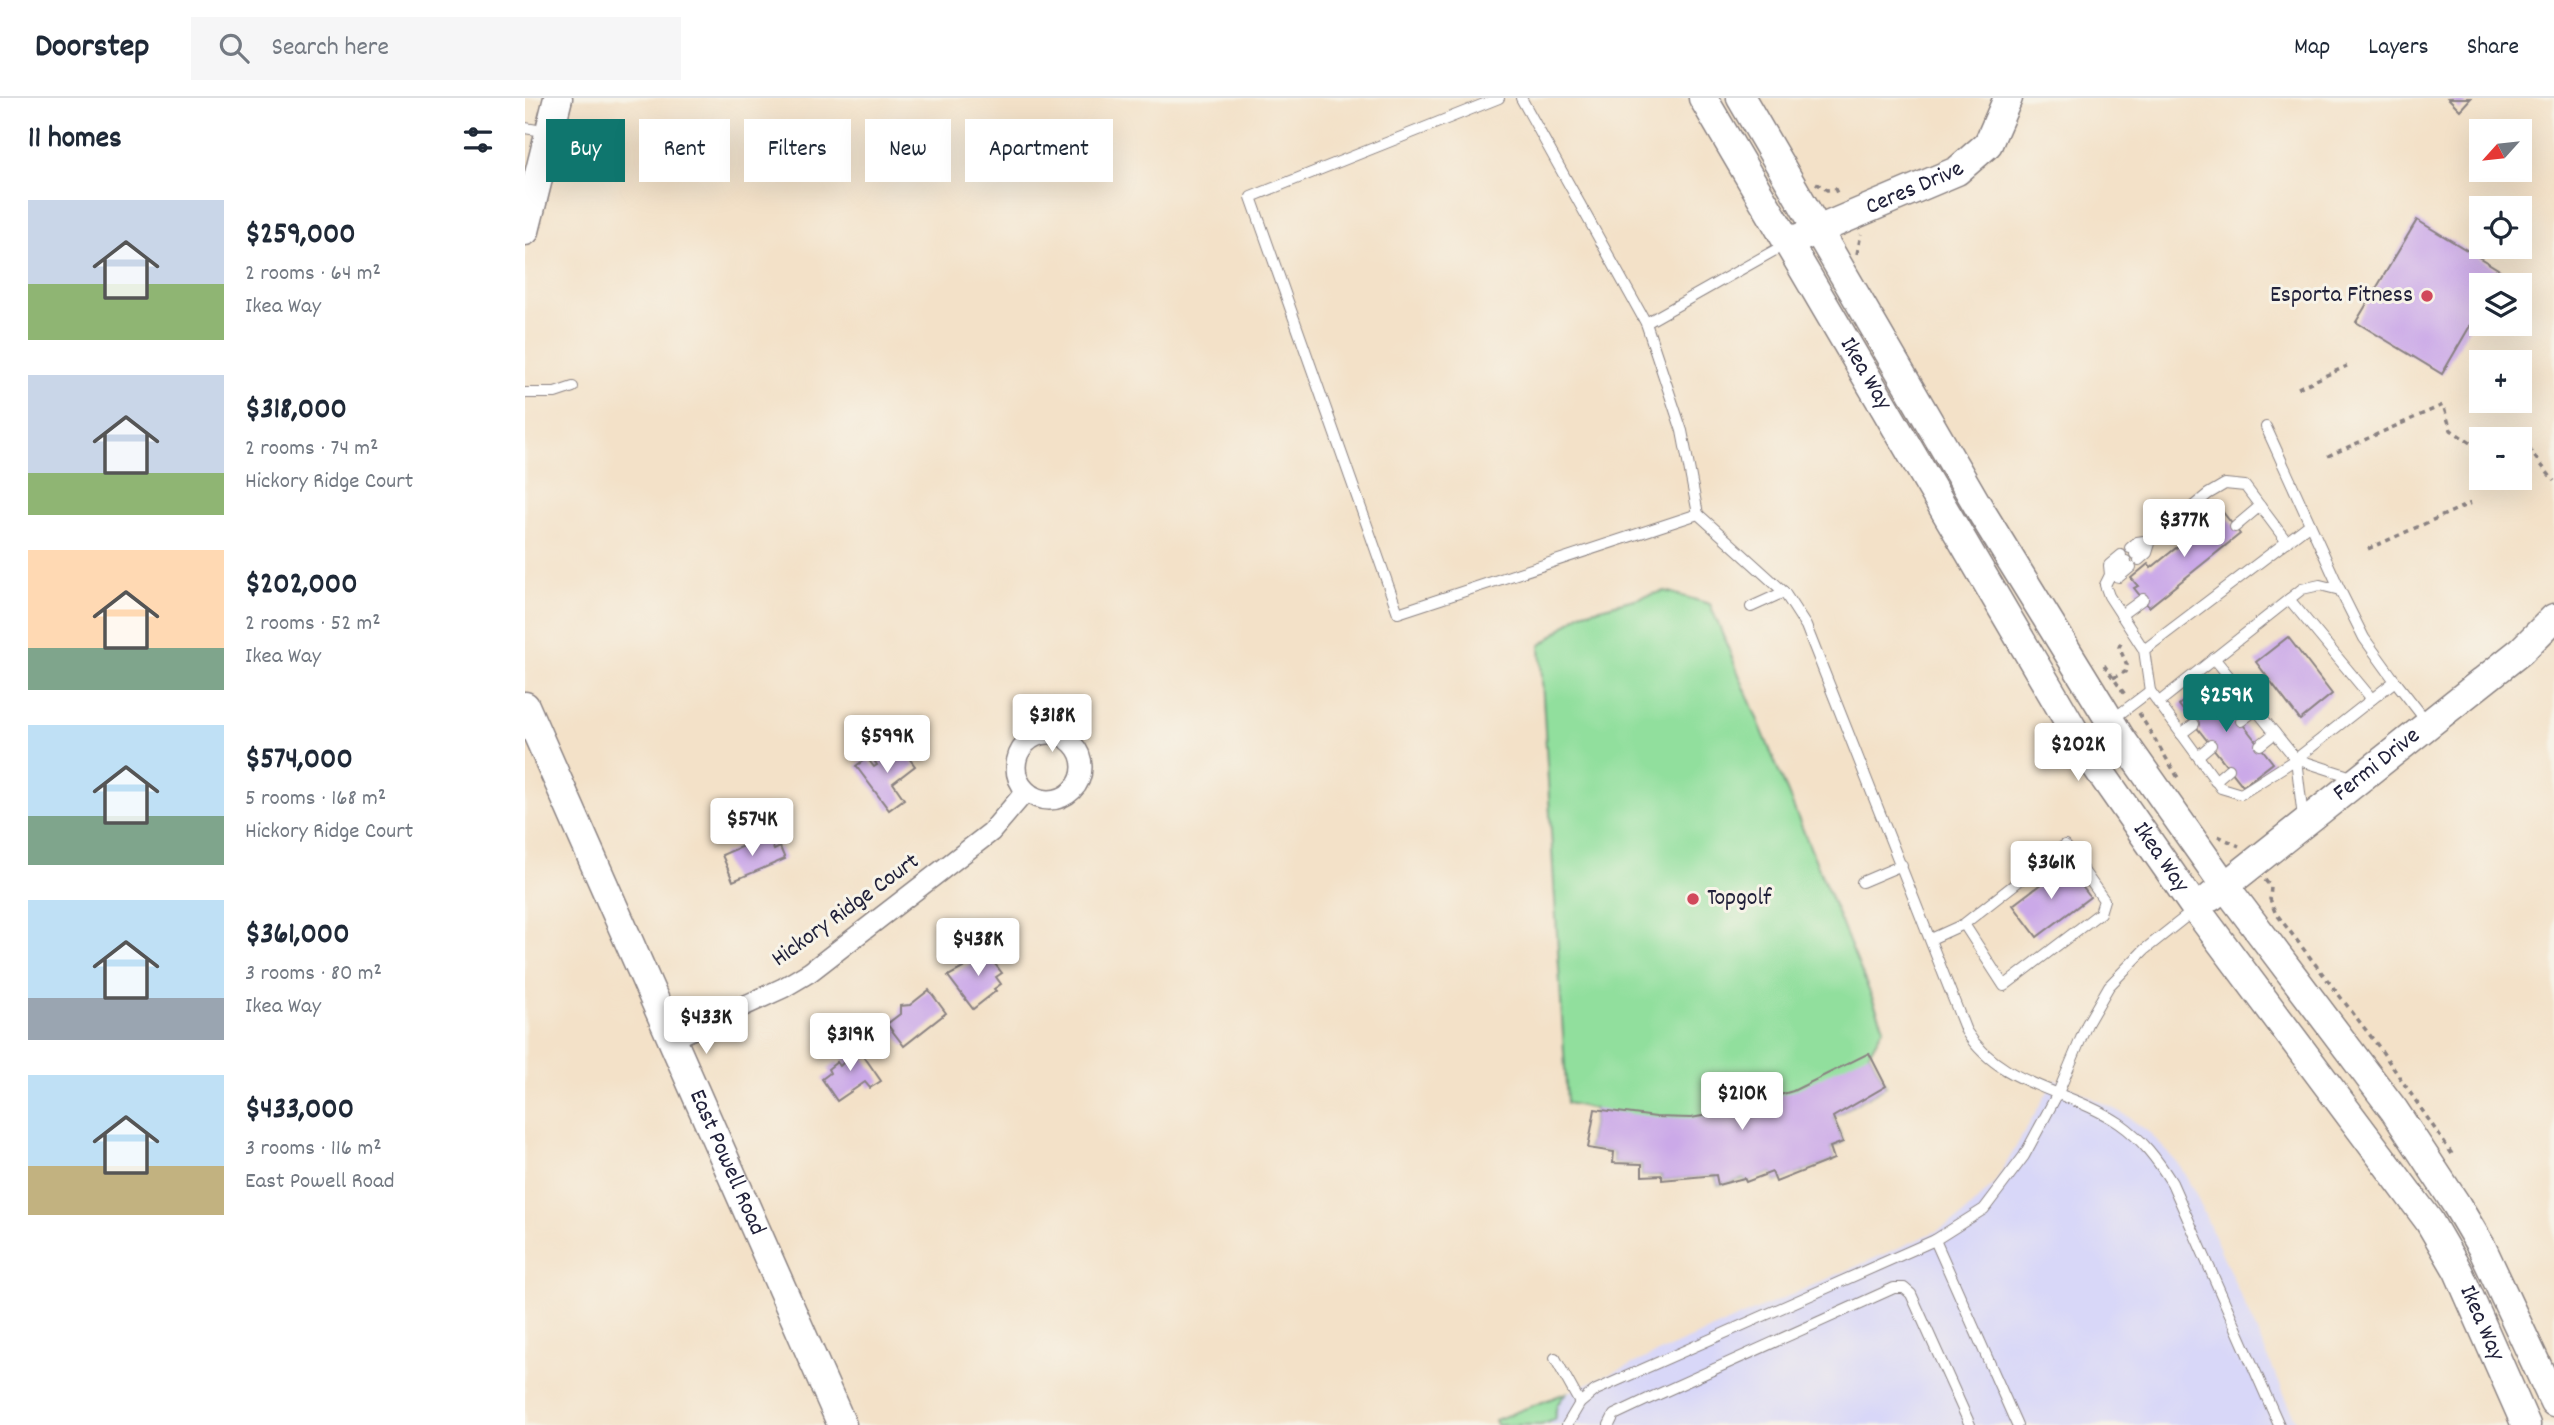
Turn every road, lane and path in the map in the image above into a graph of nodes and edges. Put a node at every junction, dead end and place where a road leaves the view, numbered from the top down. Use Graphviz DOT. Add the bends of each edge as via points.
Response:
graph roads {
  1 [pos="558,98"];
  2 [pos="1499,98"];
  3 [pos="1521,98"];
  4 [pos="1703,98"];
  5 [pos="1741,98"];
  6 [pos="2008,98"];
  7 [pos="538,130"];
  8 [pos="1816,230"];
  9 [pos="525,231"];
  10 [pos="1788,243"];
  11 [pos="1646,323"];
  12 [pos="2347,366"];
  13 [pos="573,387"];
  14 [pos="2298,388"];
  15 [pos="525,393"];
  16 [pos="2266,427"];
  17 [pos="2469,442"];
  18 [pos="2532,454"];
  19 [pos="2328,456"];
  20 [pos="2554,481"];
  21 [pos="2472,503"];
  22 [pos="2260,506"];
  23 [pos="1698,514"];
  24 [pos="2310,524"];
  25 [pos="2235,527"];
  26 [pos="2287,542"];
  27 [pos="2368,549"];
  28 [pos="2130,558"];
  29 [pos="2110,575"];
  30 [pos="2340,590"];
  31 [pos="1784,592"];
  32 [pos="2143,599"];
  33 [pos="2289,599"];
  34 [pos="1751,607"];
  35 [pos="2121,615"];
  36 [pos="2554,618"];
  37 [pos="2133,634"];
  38 [pos="2144,650"];
  39 [pos="2214,659"];
  40 [pos="2113,678"];
  41 [pos="2395,681"];
  42 [pos="2238,688"];
  43 [pos="2150,691"];
  44 [pos="2372,699"];
  45 [pos="2224,700"];
  46 [pos="2158,703"];
  47 [pos="525,706"];
  48 [pos="2256,710"];
  49 [pos="2110,721"];
  50 [pos="2241,721"];
  51 [pos="2194,724"];
  52 [pos="2429,724"];
  53 [pos="2275,733"];
  54 [pos="2181,734"];
  55 [pos="2260,745"];
  56 [pos="2211,746"];
  57 [pos="2197,756"];
  58 [pos="2296,759"];
  59 [pos="2229,769"];
  60 [pos="2362,779"];
  61 [pos="2215,781"];
  62 [pos="1027,791"];
  63 [pos="2303,822"];
  64 [pos="1902,865"];
  65 [pos="1862,882"];
  66 [pos="2225,886"];
  67 [pos="2196,909"];
  68 [pos="1964,924"];
  69 [pos="1931,939"];
  70 [pos="672,1039"];
  71 [pos="2058,1093"];
  72 [pos="1935,1240"];
  73 [pos="1555,1359"];
  74 [pos="2554,1402"];
  75 [pos="1580,1403"];
  76 [pos="842,1425"];
  77 [pos="1567,1425"];
  78 [pos="1609,1425"];
  79 [pos="1970,1425"];
  80 [pos="2017,1425"];
  81 [pos="2279,1425"];
  82 [pos="2526,1425"];
  1 -- 7 [label="main road"];
  2 -- 23 [label="lane" via="1251,197 1398,613"];
  3 -- 11 [label="lane"];
  4 -- 10 [label="main road, Ikea Way"];
  5 -- 8 [label="main road, Ikea Way"];
  6 -- 8 [label="main road, Ceres Drive" via="1988,144 1957,171"];
  7 -- 9 [label="main road"];
  8 -- 10 [label="main road, Ceres Drive"];
  8 -- 49 [label="main road, Ikea Way"];
  10 -- 11 [label="lane"];
  10 -- 67 [label="main road, Ikea Way" via="2087,752"];
  11 -- 23 [label="lane" via="1682,431"];
  12 -- 14 [label="path"];
  13 -- 15 [label="lane" via="555,393"];
  16 -- 24 [label="lane"];
  17 -- 19 [label="path" via="2451,430 2443,405"];
  18 -- 20 [label="path"];
  21 -- 27 [label="path"];
  22 -- 25 [label="lane"];
  22 -- 26 [label="lane"];
  22 -- 28 [label="lane" via="2245,486 2225,484"];
  23 -- 31 [label="lane"];
  24 -- 26 [label="lane"];
  24 -- 30 [label="lane"];
  26 -- 38 [label="lane"];
  28 -- 29 [label="lane" via="2119,577"];
  28 -- 29 [label="lane" via="2109,565"];
  29 -- 35 [label="lane" via="2105,585"];
  30 -- 33 [label="lane" via="2320,585 2302,589"];
  30 -- 41 [label="lane" via="2364,638"];
  31 -- 34 [label="lane"];
  31 -- 64 [label="lane" via="1806,626"];
  32 -- 35 [label="lane"];
  33 -- 39 [label="lane"];
  33 -- 44 [label="lane"];
  35 -- 37 [label="lane"];
  36 -- 52 [label="main road, Fermi Drive" via="2521,651"];
  37 -- 38 [label="lane"];
  37 -- 40 [label="path" via="2119,643 2127,665 2125,672"];
  38 -- 43 [label="lane"];
  39 -- 42 [label="lane"];
  39 -- 46 [label="lane"];
  41 -- 44 [label="lane"];
  41 -- 52 [label="lane"];
  42 -- 45 [label="lane"];
  42 -- 48 [label="lane"];
  43 -- 46 [label="lane"];
  43 -- 49 [label="lane"];
  44 -- 58 [label="lane"];
  46 -- 54 [label="lane"];
  47 -- 70 [label="main road, East Powell Road"];
  48 -- 50 [label="lane"];
  48 -- 53 [label="lane"];
  49 -- 66 [label="main road, Ikea Way"];
  51 -- 54 [label="lane"];
  52 -- 60 [label="main road, Fermi Drive"];
  53 -- 55 [label="lane"];
  53 -- 58 [label="lane"];
  54 -- 57 [label="lane"];
  56 -- 57 [label="lane"];
  57 -- 61 [label="lane"];
  58 -- 60 [label="lane"];
  58 -- 61 [label="lane" via="2241,794 2221,788"];
  58 -- 63 [label="lane"];
  59 -- 61 [label="lane"];
  60 -- 63 [label="main road, Fermi Drive"];
  62 -- 70 [label="street, Hickory Ridge Court" via="991,832 810,972"];
  63 -- 66 [label="main road, Fermi Drive"];
  64 -- 65 [label="lane"];
  64 -- 69 [label="lane"];
  66 -- 67 [label="main road, Fermi Drive"];
  66 -- 74 [label="main road, Ikea Way" via="2393,1110 2456,1204 2482,1248"];
  67 -- 71 [label="lane" via="2144,950 2109,986 2087,1024"];
  67 -- 82 [label="main road, Ikea Way" via="2428,1221 2458,1271"];
  68 -- 68 [label="lane" via="2004,986 2100,913 2104,900 2065,845"];
  68 -- 69 [label="lane"];
  69 -- 71 [label="lane" via="1976,1048 2006,1072"];
  70 -- 76 [label="main road, East Powell Road"];
  71 -- 72 [label="lane" via="2024,1156 1984,1209"];
  71 -- 81 [label="lane" via="2118,1123 2150,1149 2172,1183"];
  72 -- 75 [label="lane" via="1597,1390"];
  72 -- 80 [label="lane"];
  73 -- 75 [label="lane"];
  75 -- 77 [label="lane"];
  78 -- 79 [label="lane" via="1614,1415 1894,1288 1911,1294"];
}
